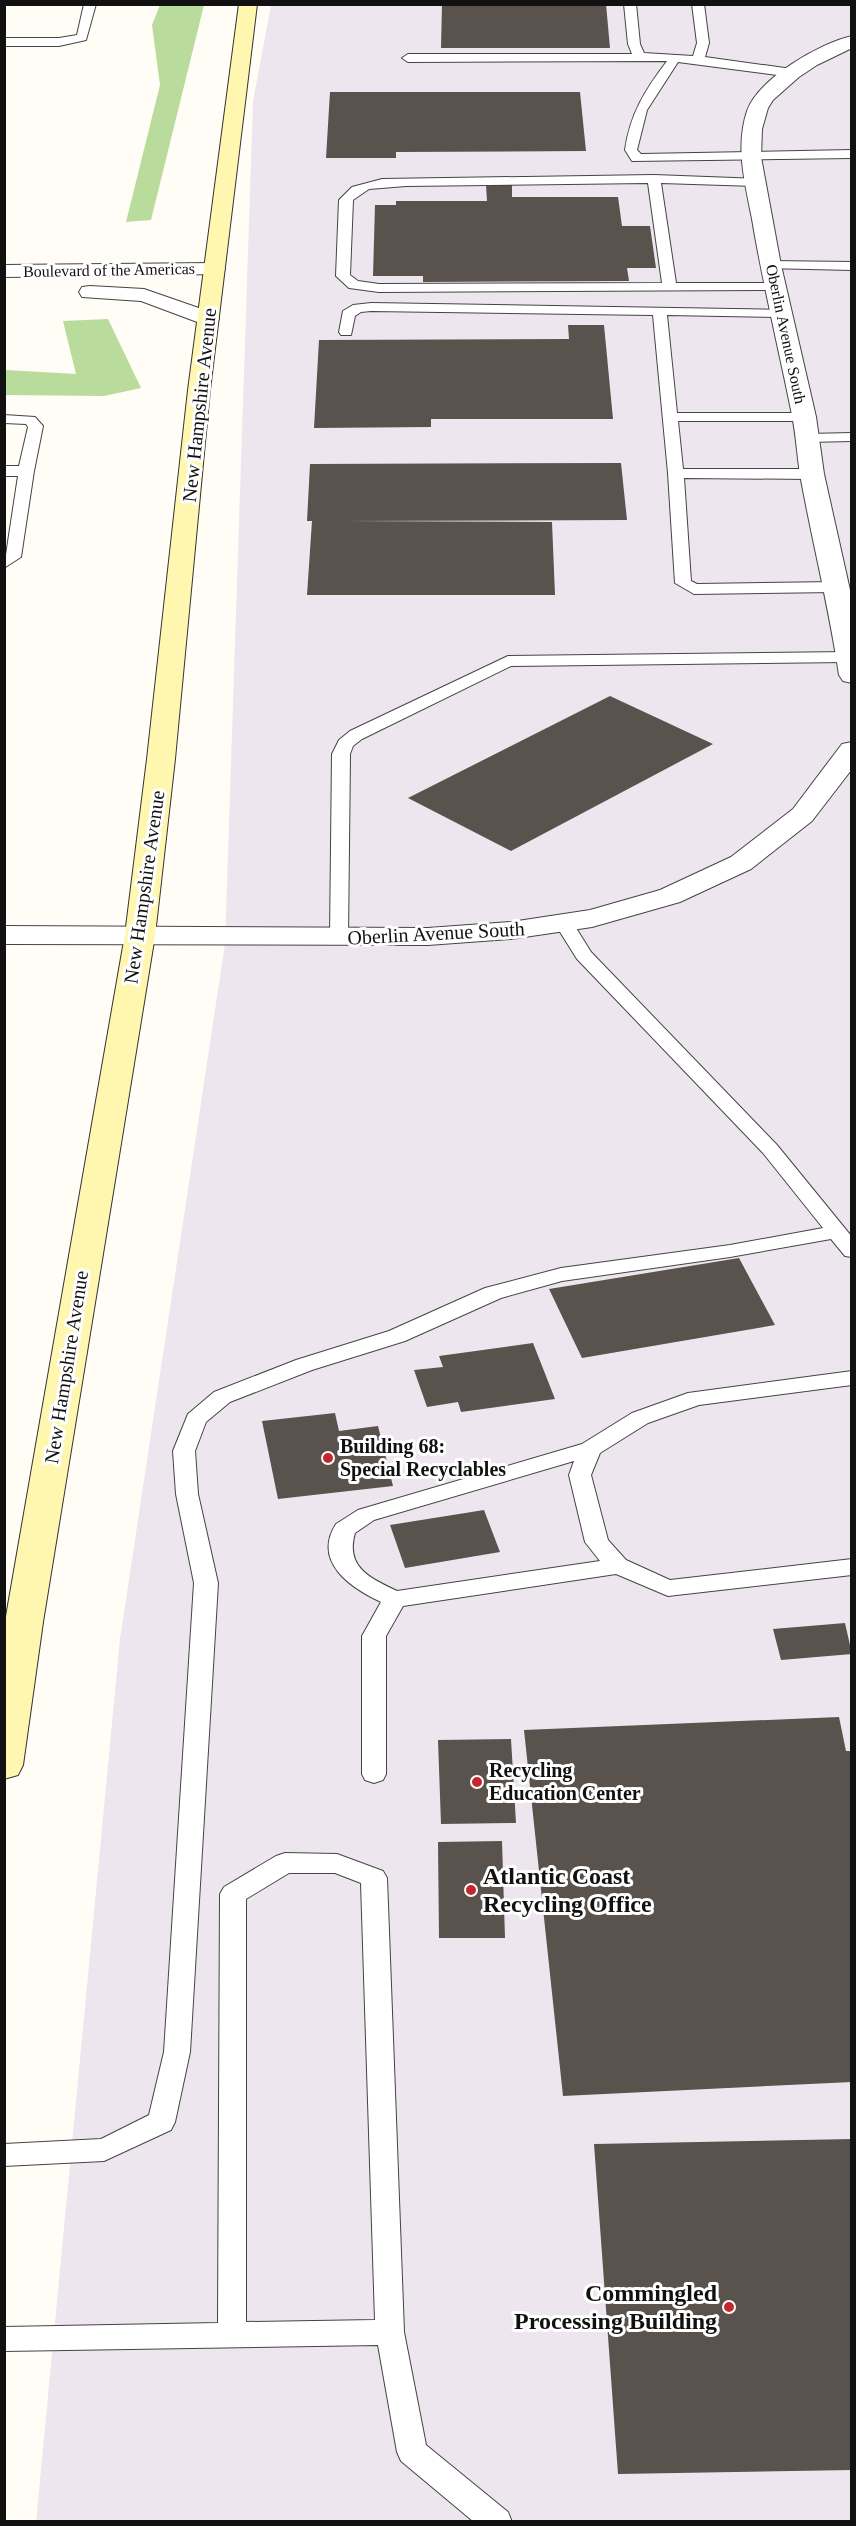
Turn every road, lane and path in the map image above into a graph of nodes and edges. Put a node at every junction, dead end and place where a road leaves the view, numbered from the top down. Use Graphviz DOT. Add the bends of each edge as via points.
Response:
graph roads {
  1 [pos="90,4"];
  2 [pos="248,4"];
  3 [pos="630,4"];
  4 [pos="698,4"];
  5 [pos="852,41"];
  6 [pos="4,42"];
  7 [pos="639,57"];
  8 [pos="408,58"];
  9 [pos="675,58"];
  10 [pos="698,60"];
  11 [pos="792,73"];
  12 [pos="852,154"];
  13 [pos="751,156"];
  14 [pos="654,179"];
  15 [pos="756,182"];
  16 [pos="770,265"];
  17 [pos="852,266"];
  18 [pos="214,269"];
  19 [pos="4,271"];
  20 [pos="776,287"];
  21 [pos="670,288"];
  22 [pos="72,292"];
  23 [pos="660,313"];
  24 [pos="782,313"];
  25 [pos="208,319"];
  26 [pos="346,332"];
  27 [pos="671,417"];
  28 [pos="4,419"];
  29 [pos="806,428"];
  30 [pos="852,437"];
  31 [pos="4,471"];
  32 [pos="26,471"];
  33 [pos="676,472"];
  34 [pos="812,474"];
  35 [pos="4,563"];
  36 [pos="836,587"];
  37 [pos="847,618"];
  38 [pos="850,666"];
  39 [pos="852,750"];
  40 [pos="564,924"];
  41 [pos="4,935"];
  42 [pos="140,935"];
  43 [pos="339,938"];
  44 [pos="836,1232"];
  45 [pos="852,1251"];
  46 [pos="852,1378"];
  47 [pos="590,1449"];
  48 [pos="618,1566"];
  49 [pos="852,1567"];
  50 [pos="395,1599"];
  51 [pos="14,1622"];
  52 [pos="4,1765"];
  53 [pos="374,1774"];
  54 [pos="4,2155"];
  55 [pos="390,2332"];
  56 [pos="232,2334"];
  57 [pos="4,2339"];
  58 [pos="496,2522"];
  1 -- 6 [label="lane" via="82,36 59,42"];
  2 -- 18 [label="main road, New Hampshire Avenue"];
  3 -- 7 [label="lane"];
  4 -- 10 [label="lane" via="703,43"];
  5 -- 11 [label="street, Oberlin Avenue South"];
  7 -- 8 [label="lane"];
  7 -- 9 [label="lane"];
  9 -- 10 [label="lane"];
  9 -- 13 [label="lane" via="642,103 631,150 637,158"];
  10 -- 11 [label="lane"];
  11 -- 13 [label="street, Oberlin Avenue South" via="758,108"];
  12 -- 13 [label="lane"];
  13 -- 15 [label="street, Oberlin Avenue South"];
  14 -- 15 [label="lane"];
  14 -- 21 [label="lane"];
  14 -- 21 [label="lane" via="406,182 357,189 346,200 343,276 354,285 379,288"];
  15 -- 16 [label="street, Oberlin Avenue South"];
  16 -- 17 [label="lane"];
  16 -- 20 [label="street, Oberlin Avenue South"];
  18 -- 19 [label="street, Boulevard of the Americas"];
  18 -- 25 [label="main road, New Hampshire Avenue"];
  20 -- 21 [label="lane"];
  20 -- 24 [label="street, Oberlin Avenue South"];
  22 -- 25 [label="street, Boulevard of the Americas" via="133,293"];
  23 -- 24 [label="lane"];
  23 -- 26 [label="lane" via="358,308 348,314"];
  23 -- 27 [label="lane"];
  24 -- 29 [label="street, Oberlin Avenue South"];
  25 -- 42 [label="main road, New Hampshire Avenue"];
  27 -- 29 [label="lane"];
  27 -- 33 [label="lane"];
  28 -- 32 [label="lane" via="26,419 36,424"];
  29 -- 30 [label="lane"];
  29 -- 34 [label="street, Oberlin Avenue South"];
  31 -- 32 [label="lane"];
  32 -- 35 [label="lane" via="13,557"];
  33 -- 34 [label="lane"];
  33 -- 36 [label="lane" via="683,583 694,589"];
  34 -- 36 [label="street, Oberlin Avenue South"];
  36 -- 37 [label="street, Oberlin Avenue South"];
  37 -- 38 [label="street, Oberlin Avenue South"];
  38 -- 43 [label="lane" via="507,661 356,735 345,744 341,754"];
  39 -- 40 [label="street, Oberlin Avenue South" via="807,811 762,849 682,892"];
  40 -- 43 [label="street, Oberlin Avenue South" via="478,935"];
  40 -- 44 [label="lane" via="584,955 770,1149"];
  41 -- 42 [label="street, Oberlin Avenue South"];
  42 -- 43 [label="street, Oberlin Avenue South"];
  42 -- 51 [label="main road, New Hampshire Avenue"];
  44 -- 45 [label="lane"];
  44 -- 54 [label="lane" via="561,1275 494,1293 397,1336 304,1365 222,1397 196,1419 184,1451 187,1494 206,1583 177,2052 160,2122 104,2150"];
  46 -- 47 [label="lane" via="696,1398 640,1418"];
  47 -- 48 [label="lane" via="580,1475 597,1542"];
  47 -- 50 [label="lane" via="366,1515 344,1529 340,1549 345,1566 364,1584"];
  48 -- 49 [label="lane" via="668,1588"];
  48 -- 50 [label="lane"];
  50 -- 53 [label="lane" via="374,1636"];
  51 -- 52 [label="main road, New Hampshire Avenue"];
  55 -- 56 [label="lane"];
  55 -- 56 [label="lane" via="374,1878 337,1864 285,1863 232,1894"];
  55 -- 58 [label="lane" via="412,2452"];
  56 -- 57 [label="lane"];
}
